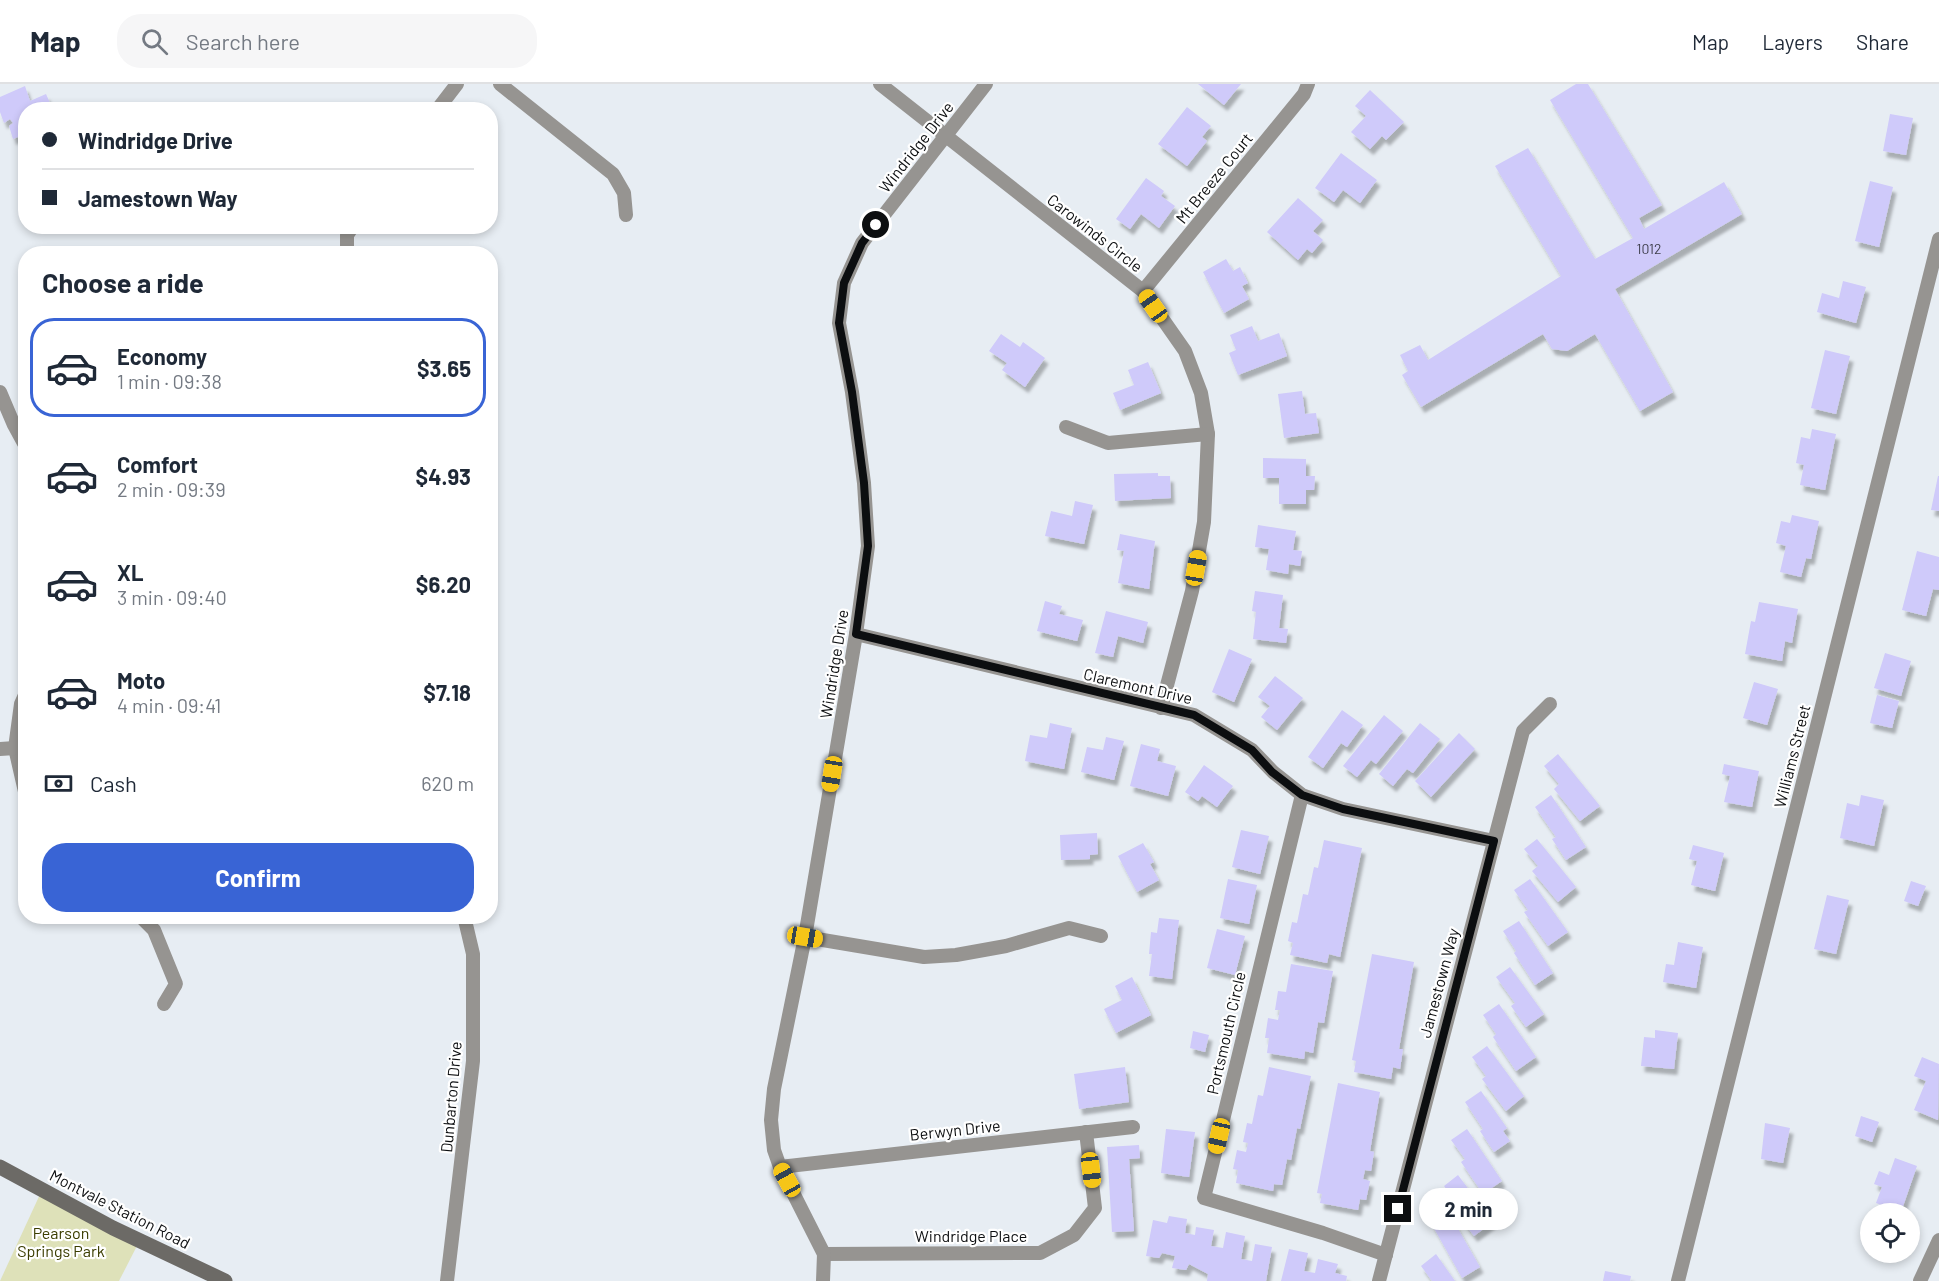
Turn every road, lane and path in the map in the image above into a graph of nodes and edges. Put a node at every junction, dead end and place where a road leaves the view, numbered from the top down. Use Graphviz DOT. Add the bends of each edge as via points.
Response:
graph roads {
  1 [pos="457,84"];
  2 [pos="500,84"];
  3 [pos="880,84"];
  4 [pos="986,84"];
  5 [pos="1308,84"];
  6 [pos="443,102"];
  7 [pos="946,136"];
  8 [pos="626,214"];
  9 [pos="1939,239"];
  10 [pos="1936,264"];
  11 [pos="1143,291"];
  12 [pos="0,392"];
  13 [pos="1066,427"];
  14 [pos="18,432"];
  15 [pos="1208,434"];
  16 [pos="856,634"];
  17 [pos="1550,704"];
  18 [pos="1161,708"];
  19 [pos="18,726"];
  20 [pos="15,748"];
  21 [pos="0,749"];
  22 [pos="18,761"];
  23 [pos="1302,795"];
  24 [pos="1494,841"];
  25 [pos="148,924"];
  26 [pos="466,924"];
  27 [pos="1101,936"];
  28 [pos="805,937"];
  29 [pos="164,1004"];
  30 [pos="1133,1127"];
  31 [pos="1086,1132"];
  32 [pos="0,1167"];
  33 [pos="780,1167"];
  34 [pos="1939,1240"];
  35 [pos="824,1254"];
  36 [pos="1386,1255"];
  37 [pos="225,1281"];
  38 [pos="447,1281"];
  39 [pos="823,1281"];
  40 [pos="1379,1281"];
  41 [pos="1678,1281"];
  42 [pos="1920,1281"];
  1 -- 6 [label="street"];
  2 -- 8 [label="street" via="613,174 624,193"];
  3 -- 7 [label="street, Carowinds Circle"];
  4 -- 7 [label="street, Windridge Drive"];
  5 -- 11 [label="street, Mt Breeze Court" via="1304,94"];
  7 -- 11 [label="street, Carowinds Circle"];
  7 -- 16 [label="street, Windridge Drive" via="862,243 844,283 839,323 864,483 868,546"];
  9 -- 10 [label="street, Williams Street"];
  10 -- 41 [label="street, Williams Street"];
  11 -- 15 [label="street, Carowinds Circle" via="1185,351 1201,393"];
  12 -- 14 [label="street"];
  13 -- 15 [label="street" via="1108,442"];
  15 -- 18 [label="street, Carowinds Circle" via="1204,522 1192,591"];
  16 -- 18 [label="street, Claremont Drive"];
  16 -- 28 [label="street, Windridge Drive"];
  17 -- 24 [label="street, Jamestown Way" via="1523,731"];
  18 -- 23 [label="street, Claremont Drive" via="1194,715 1219,729 1252,750"];
  19 -- 20 [label="street"];
  20 -- 21 [label="street"];
  20 -- 22 [label="street"];
  23 -- 24 [label="street, Claremont Drive" via="1343,809"];
  23 -- 36 [label="street, Portsmouth Circle" via="1204,1198"];
  24 -- 36 [label="street, Jamestown Way"];
  25 -- 29 [label="street" via="176,984"];
  26 -- 38 [label="street, Dunbarton Drive" via="472,954 472,1061"];
  27 -- 28 [label="street" via="1069,928 1006,946 924,957"];
  28 -- 33 [label="street, Windridge Drive" via="774,1089 771,1120"];
  30 -- 31 [label="street, Berwyn Drive"];
  31 -- 33 [label="street, Berwyn Drive"];
  31 -- 35 [label="street, Windridge Place" via="1095,1208 1074,1235 1040,1253"];
  32 -- 37 [label="street, Montvale Station Road" via="113,1228"];
  33 -- 35 [label="street, Windridge Drive"];
  34 -- 42 [label="street"];
  35 -- 39 [label="street, Windridge Drive"];
  36 -- 40 [label="street, Jamestown Way"];
}
